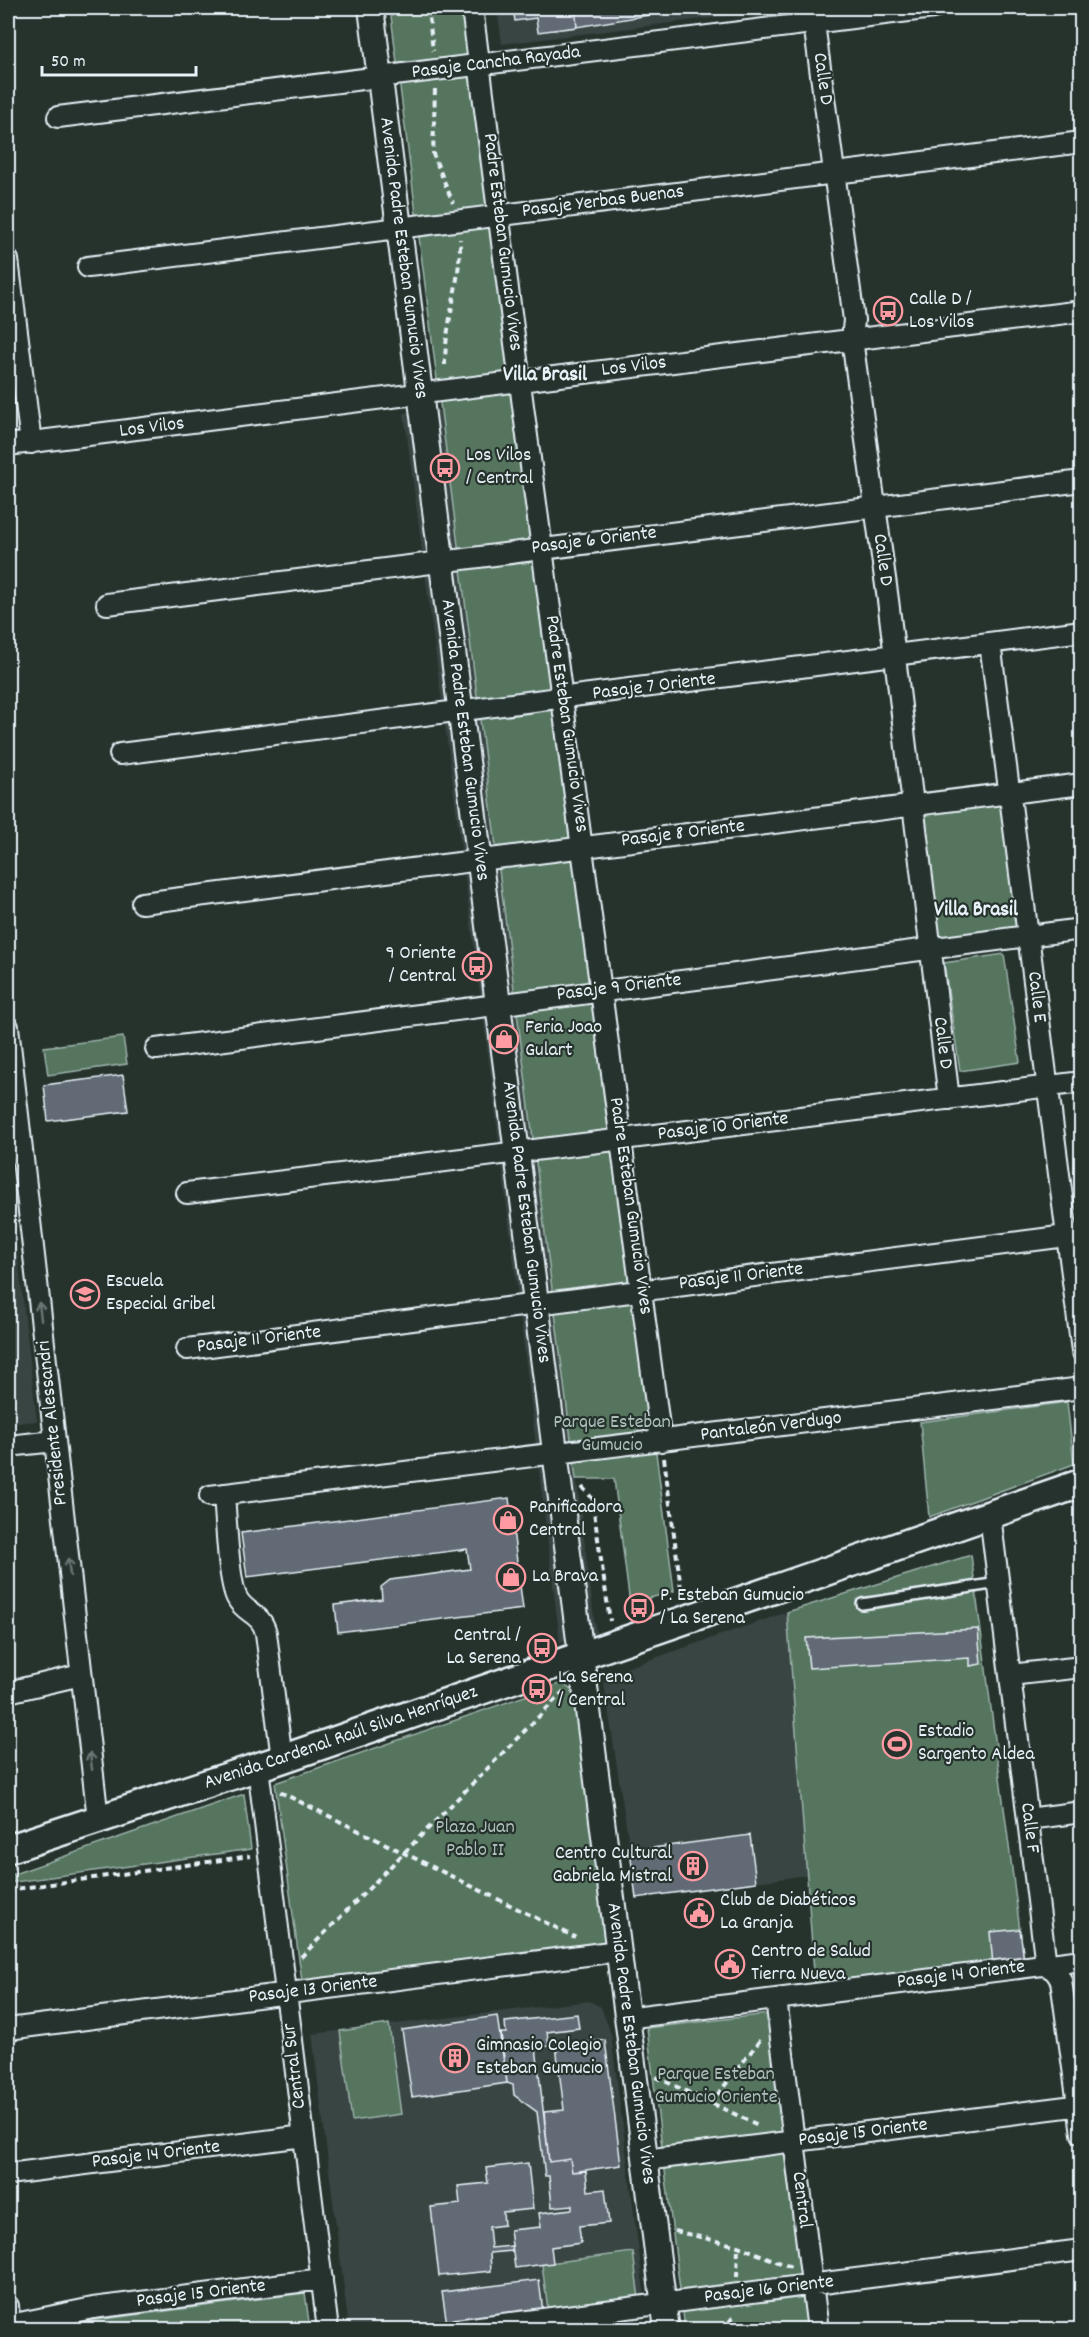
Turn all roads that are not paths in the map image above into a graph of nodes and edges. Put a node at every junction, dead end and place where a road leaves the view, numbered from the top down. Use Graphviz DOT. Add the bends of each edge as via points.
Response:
graph roads {
  1 [pos="371,8"];
  2 [pos="472,8"];
  3 [pos="921,8"];
  4 [pos="814,22"];
  5 [pos="480,65"];
  6 [pos="380,78"];
  7 [pos="58,117"];
  8 [pos="1082,142"];
  9 [pos="835,173"];
  10 [pos="499,216"];
  11 [pos="399,228"];
  12 [pos="8,260"];
  13 [pos="88,267"];
  14 [pos="1082,311"];
  15 [pos="852,339"];
  16 [pos="520,382"];
  17 [pos="421,395"];
  18 [pos="31,443"];
  19 [pos="8,445"];
  20 [pos="1082,481"];
  21 [pos="875,507"];
  22 [pos="542,548"];
  23 [pos="441,560"];
  24 [pos="107,604"];
  25 [pos="1082,631"];
  26 [pos="990,643"];
  27 [pos="894,656"];
  28 [pos="562,699"];
  29 [pos="460,711"];
  30 [pos="120,754"];
  31 [pos="1082,784"];
  32 [pos="1010,793"];
  33 [pos="912,806"];
  34 [pos="582,847"];
  35 [pos="479,860"];
  36 [pos="142,903"];
  37 [pos="1082,929"];
  38 [pos="1028,936"];
  39 [pos="930,949"];
  40 [pos="601,990"];
  41 [pos="497,1003"];
  42 [pos="8,1027"];
  43 [pos="156,1048"];
  44 [pos="1082,1082"];
  45 [pos="1047,1086"];
  46 [pos="949,1099"];
  47 [pos="621,1140"];
  48 [pos="516,1153"];
  49 [pos="187,1193"];
  50 [pos="1074,1235"];
  51 [pos="641,1290"];
  52 [pos="535,1304"];
  53 [pos="187,1349"];
  54 [pos="1082,1351"];
  55 [pos="1082,1388"];
  56 [pos="55,1441"];
  57 [pos="661,1441"];
  58 [pos="8,1446"];
  59 [pos="554,1454"];
  60 [pos="1082,1483"];
  61 [pos="217,1495"];
  62 [pos="990,1515"];
  63 [pos="998,1583"];
  64 [pos="862,1604"];
  65 [pos="581,1664"];
  66 [pos="1082,1667"];
  67 [pos="81,1675"];
  68 [pos="1010,1675"];
  69 [pos="8,1692"];
  70 [pos="267,1769"];
  71 [pos="1082,1812"];
  72 [pos="98,1819"];
  73 [pos="1028,1819"];
  74 [pos="8,1849"];
  75 [pos="612,1952"];
  76 [pos="1082,1960"];
  77 [pos="1047,1965"];
  78 [pos="285,1984"];
  79 [pos="777,2008"];
  80 [pos="626,2018"];
  81 [pos="8,2029"];
  82 [pos="1080,2105"];
  83 [pos="1082,2134"];
  84 [pos="304,2136"];
  85 [pos="794,2142"];
  86 [pos="645,2160"];
  87 [pos="8,2174"];
  88 [pos="1082,2250"];
  89 [pos="322,2279"];
  90 [pos="812,2280"];
  91 [pos="663,2303"];
  92 [pos="9,2320"];
  93 [pos="328,2330"];
  94 [pos="456,2330"];
  95 [pos="667,2330"];
  96 [pos="818,2330"];
  1 -- 6 [label="street, Avenida Padre Esteban Gumucio Vives"];
  2 -- 5 [label="street, Padre Esteban Gumucio Vives"];
  3 -- 4 [label="street, Pasaje Cancha Rayada"];
  4 -- 5 [label="street, Pasaje Cancha Rayada"];
  4 -- 9 [label="street, Calle D"];
  5 -- 6 [label="street, Pasaje Cancha Rayada"];
  5 -- 10 [label="street, Padre Esteban Gumucio Vives"];
  6 -- 7 [label="street, Pasaje Cancha Rayada"];
  6 -- 11 [label="street, Avenida Padre Esteban Gumucio Vives"];
  8 -- 9 [label="street, Pasaje Yerbas Buenas"];
  9 -- 10 [label="street, Pasaje Yerbas Buenas"];
  9 -- 15 [label="street, Calle D" via="854,320"];
  10 -- 11 [label="street, Pasaje Yerbas Buenas"];
  10 -- 16 [label="street, Padre Esteban Gumucio Vives"];
  11 -- 13 [label="street, Pasaje Yerbas Buenas"];
  11 -- 17 [label="street, Avenida Padre Esteban Gumucio Vives"];
  12 -- 18 [label="street"];
  14 -- 15 [label="street, Los Vilos"];
  15 -- 16 [label="street, Los Vilos"];
  15 -- 21 [label="street, Calle D"];
  16 -- 17 [label="street, Los Vilos"];
  16 -- 22 [label="street, Padre Esteban Gumucio Vives"];
  17 -- 18 [label="street, Los Vilos"];
  17 -- 23 [label="street, Avenida Padre Esteban Gumucio Vives"];
  18 -- 19 [label="street, Los Vilos"];
  20 -- 21 [label="street, Pasaje 6 Oriente"];
  21 -- 22 [label="street, Pasaje 6 Oriente"];
  21 -- 27 [label="street, Calle D"];
  22 -- 23 [label="street, Pasaje 6 Oriente"];
  22 -- 28 [label="street, Padre Esteban Gumucio Vives"];
  23 -- 24 [label="street, Pasaje 6 Oriente"];
  23 -- 29 [label="street, Avenida Padre Esteban Gumucio Vives"];
  25 -- 26 [label="street, Pasaje 7 Oriente"];
  26 -- 27 [label="street, Pasaje 7 Oriente"];
  26 -- 32 [label="street, Calle E"];
  27 -- 28 [label="street, Pasaje 7 Oriente"];
  27 -- 33 [label="street, Calle D"];
  28 -- 29 [label="street, Pasaje 7 Oriente"];
  28 -- 34 [label="street, Padre Esteban Gumucio Vives"];
  29 -- 30 [label="street, Pasaje 7 Oriente"];
  29 -- 35 [label="street, Avenida Padre Esteban Gumucio Vives"];
  31 -- 32 [label="street, Pasaje 8 Oriente"];
  32 -- 33 [label="street, Pasaje 8 Oriente"];
  32 -- 38 [label="street, Calle E"];
  33 -- 34 [label="street, Pasaje 8 Oriente"];
  33 -- 39 [label="street, Calle D"];
  34 -- 35 [label="street, Pasaje 8 Oriente"];
  34 -- 40 [label="street, Padre Esteban Gumucio Vives"];
  35 -- 36 [label="street, Pasaje 8 Oriente"];
  35 -- 41 [label="street, Avenida Padre Esteban Gumucio Vives"];
  37 -- 38 [label="street, Pasaje 9 Oriente"];
  38 -- 39 [label="street, Pasaje 9 Oriente"];
  38 -- 45 [label="street, Calle E"];
  39 -- 40 [label="street, Pasaje 9 Oriente"];
  39 -- 46 [label="street, Calle D"];
  40 -- 41 [label="street, Pasaje 9 Oriente"];
  40 -- 47 [label="street, Padre Esteban Gumucio Vives"];
  41 -- 43 [label="street, Pasaje 9 Oriente"];
  41 -- 48 [label="street, Avenida Padre Esteban Gumucio Vives"];
  56 -- 42 [label="street, Presidente Alessandri, one-way" via="18,1197"];
  44 -- 45 [label="street, Pasaje 10 Oriente"];
  45 -- 46 [label="street, Pasaje 10 Oriente"];
  45 -- 50 [label="street, Calle E"];
  46 -- 47 [label="street, Pasaje 10 Oriente"];
  47 -- 48 [label="street, Pasaje 10 Oriente"];
  47 -- 51 [label="street, Padre Esteban Gumucio Vives"];
  48 -- 49 [label="street, Pasaje 10 Oriente"];
  48 -- 52 [label="street, Avenida Padre Esteban Gumucio Vives"];
  50 -- 51 [label="street, Pasaje 11 Oriente"];
  50 -- 54 [label="street, Calle E"];
  51 -- 52 [label="street, Pasaje 11 Oriente"];
  51 -- 57 [label="street, Padre Esteban Gumucio Vives"];
  52 -- 53 [label="street, Pasaje 11 Oriente"];
  52 -- 59 [label="street, Avenida Padre Esteban Gumucio Vives"];
  55 -- 57 [label="street, Pantaleón Verdugo"];
  56 -- 58 [label="street"];
  67 -- 56 [label="street, Presidente Alessandri, one-way"];
  57 -- 59 [label="street, Pantaleón Verdugo"];
  59 -- 61 [label="street, Pantaleón Verdugo"];
  59 -- 65 [label="street, Avenida Padre Esteban Gumucio Vives"];
  60 -- 62 [label="main road, Avenida Cardenal Raúl Silva Henríquez"];
  61 -- 70 [label="street, Central Sur" via="234,1590 242,1605 261,1619 266,1633"];
  62 -- 63 [label="street, Calle F"];
  62 -- 65 [label="main road, Avenida Cardenal Raúl Silva Henríquez"];
  63 -- 64 [label="lane"];
  63 -- 68 [label="street, Calle F"];
  65 -- 70 [label="main road, Avenida Cardenal Raúl Silva Henríquez"];
  65 -- 75 [label="street, Avenida Padre Esteban Gumucio Vives"];
  66 -- 68 [label="street"];
  67 -- 69 [label="street"];
  72 -- 67 [label="street, Presidente Alessandri, one-way"];
  68 -- 73 [label="street, Calle F"];
  70 -- 72 [label="main road, Avenida Cardenal Raúl Silva Henríquez"];
  70 -- 78 [label="street, Central Sur" via="269,1853"];
  71 -- 73 [label="street"];
  72 -- 74 [label="main road, Avenida Cardenal Raúl Silva Henríquez"];
  73 -- 77 [label="street, Calle F"];
  75 -- 78 [label="street, Pasaje 13 Oriente"];
  75 -- 80 [label="street, Avenida Padre Esteban Gumucio Vives"];
  76 -- 77 [label="street, Pasaje 14 Oriente"];
  77 -- 79 [label="street, Pasaje 14 Oriente"];
  77 -- 82 [label="street, Calle F" via="1060,1980"];
  78 -- 81 [label="street, Pasaje 13 Oriente"];
  78 -- 84 [label="street, Central Sur"];
  79 -- 80 [label="street, Pasaje 14 Oriente"];
  79 -- 85 [label="street, Central"];
  80 -- 86 [label="street, Avenida Padre Esteban Gumucio Vives"];
  82 -- 83 [label="street, Calle F"];
  82 -- 85 [label="street, Pasaje 15 Oriente"];
  84 -- 87 [label="street, Pasaje 14 Oriente"];
  84 -- 89 [label="street, Central Sur"];
  85 -- 86 [label="street, Pasaje 15 Oriente"];
  85 -- 90 [label="street, Central"];
  86 -- 91 [label="street, Avenida Padre Esteban Gumucio Vives"];
  88 -- 90 [label="street, Pasaje 16 Oriente"];
  89 -- 92 [label="street, Pasaje 15 Oriente"];
  89 -- 93 [label="street, Central Sur"];
  90 -- 91 [label="street, Pasaje 16 Oriente"];
  90 -- 96 [label="street, Central"];
  91 -- 94 [label="street, Pasaje 16 Oriente"];
  91 -- 95 [label="street, Avenida Padre Esteban Gumucio Vives"];
}
